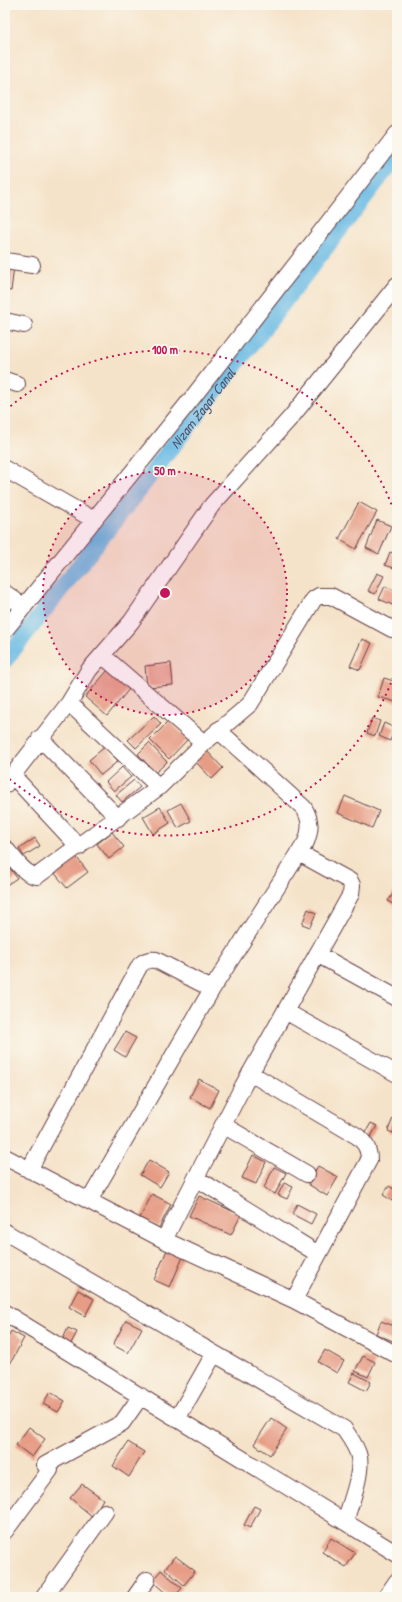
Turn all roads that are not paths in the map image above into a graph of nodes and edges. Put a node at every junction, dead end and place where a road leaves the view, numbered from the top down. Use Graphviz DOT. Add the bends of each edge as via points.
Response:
graph roads {
  1 [pos="397,134"];
  2 [pos="5,261"];
  3 [pos="32,265"];
  4 [pos="397,285"];
  5 [pos="5,321"];
  6 [pos="24,325"];
  7 [pos="5,469"];
  8 [pos="94,520"];
  9 [pos="5,593"];
  10 [pos="24,607"];
  11 [pos="5,630"];
  12 [pos="397,630"];
  13 [pos="102,655"];
  14 [pos="69,703"];
  15 [pos="218,730"];
  16 [pos="40,738"];
  17 [pos="204,743"];
  18 [pos="9,780"];
  19 [pos="159,787"];
  20 [pos="118,818"];
  21 [pos="79,847"];
  22 [pos="5,848"];
  23 [pos="299,853"];
  24 [pos="317,954"];
  25 [pos="212,989"];
  26 [pos="397,998"];
  27 [pos="285,1011"];
  28 [pos="250,1073"];
  29 [pos="397,1074"];
  30 [pos="223,1125"];
  31 [pos="5,1157"];
  32 [pos="29,1170"];
  33 [pos="307,1174"];
  34 [pos="196,1178"];
  35 [pos="89,1201"];
  36 [pos="5,1232"];
  37 [pos="164,1240"];
  38 [pos="318,1254"];
  39 [pos="294,1300"];
  40 [pos="5,1313"];
  41 [pos="214,1354"];
  42 [pos="397,1355"];
  43 [pos="141,1396"];
  44 [pos="177,1419"];
  45 [pos="105,1512"];
  46 [pos="345,1522"];
  47 [pos="5,1531"];
  48 [pos="397,1554"];
  49 [pos="147,1580"];
  50 [pos="397,1580"];
  51 [pos="44,1597"];
  52 [pos="135,1597"];
  53 [pos="386,1597"];
  1 -- 8 [label="street"];
  2 -- 3 [label="street"];
  4 -- 13 [label="street" via="292,416 212,506 131,622"];
  5 -- 6 [label="street"];
  7 -- 8 [label="street"];
  8 -- 10 [label="street"];
  9 -- 10 [label="street"];
  10 -- 11 [label="street"];
  12 -- 15 [label="street" via="331,596 319,596 314,599 250,704"];
  13 -- 14 [label="street" via="89,670"];
  13 -- 17 [label="street"];
  14 -- 16 [label="street"];
  14 -- 19 [label="street"];
  15 -- 17 [label="street"];
  15 -- 23 [label="street" via="304,808 309,816 310,826 306,842"];
  16 -- 18 [label="street"];
  16 -- 20 [label="street"];
  17 -- 19 [label="street"];
  18 -- 21 [label="street"];
  19 -- 20 [label="street"];
  20 -- 21 [label="street"];
  21 -- 22 [label="street" via="37,876 27,873"];
  23 -- 24 [label="street" via="350,881 352,885 352,894"];
  23 -- 25 [label="street"];
  24 -- 26 [label="street"];
  24 -- 27 [label="street"];
  25 -- 32 [label="street" via="156,960 144,961"];
  25 -- 35 [label="street"];
  27 -- 28 [label="street"];
  27 -- 29 [label="street"];
  28 -- 30 [label="street"];
  28 -- 38 [label="street" via="357,1136 368,1147 369,1160"];
  30 -- 33 [label="street"];
  30 -- 34 [label="street"];
  31 -- 32 [label="street"];
  32 -- 35 [label="street"];
  34 -- 37 [label="street"];
  34 -- 38 [label="street"];
  35 -- 37 [label="street"];
  36 -- 41 [label="street"];
  37 -- 39 [label="street"];
  38 -- 39 [label="street"];
  39 -- 42 [label="street"];
  40 -- 43 [label="street"];
  41 -- 44 [label="street"];
  41 -- 46 [label="street" via="344,1430 359,1456 359,1469"];
  43 -- 44 [label="street"];
  43 -- 47 [label="street" via="122,1423 47,1467"];
  44 -- 46 [label="street"];
  45 -- 51 [label="street"];
  46 -- 48 [label="street"];
  49 -- 52 [label="street"];
  50 -- 53 [label="street"];
}
